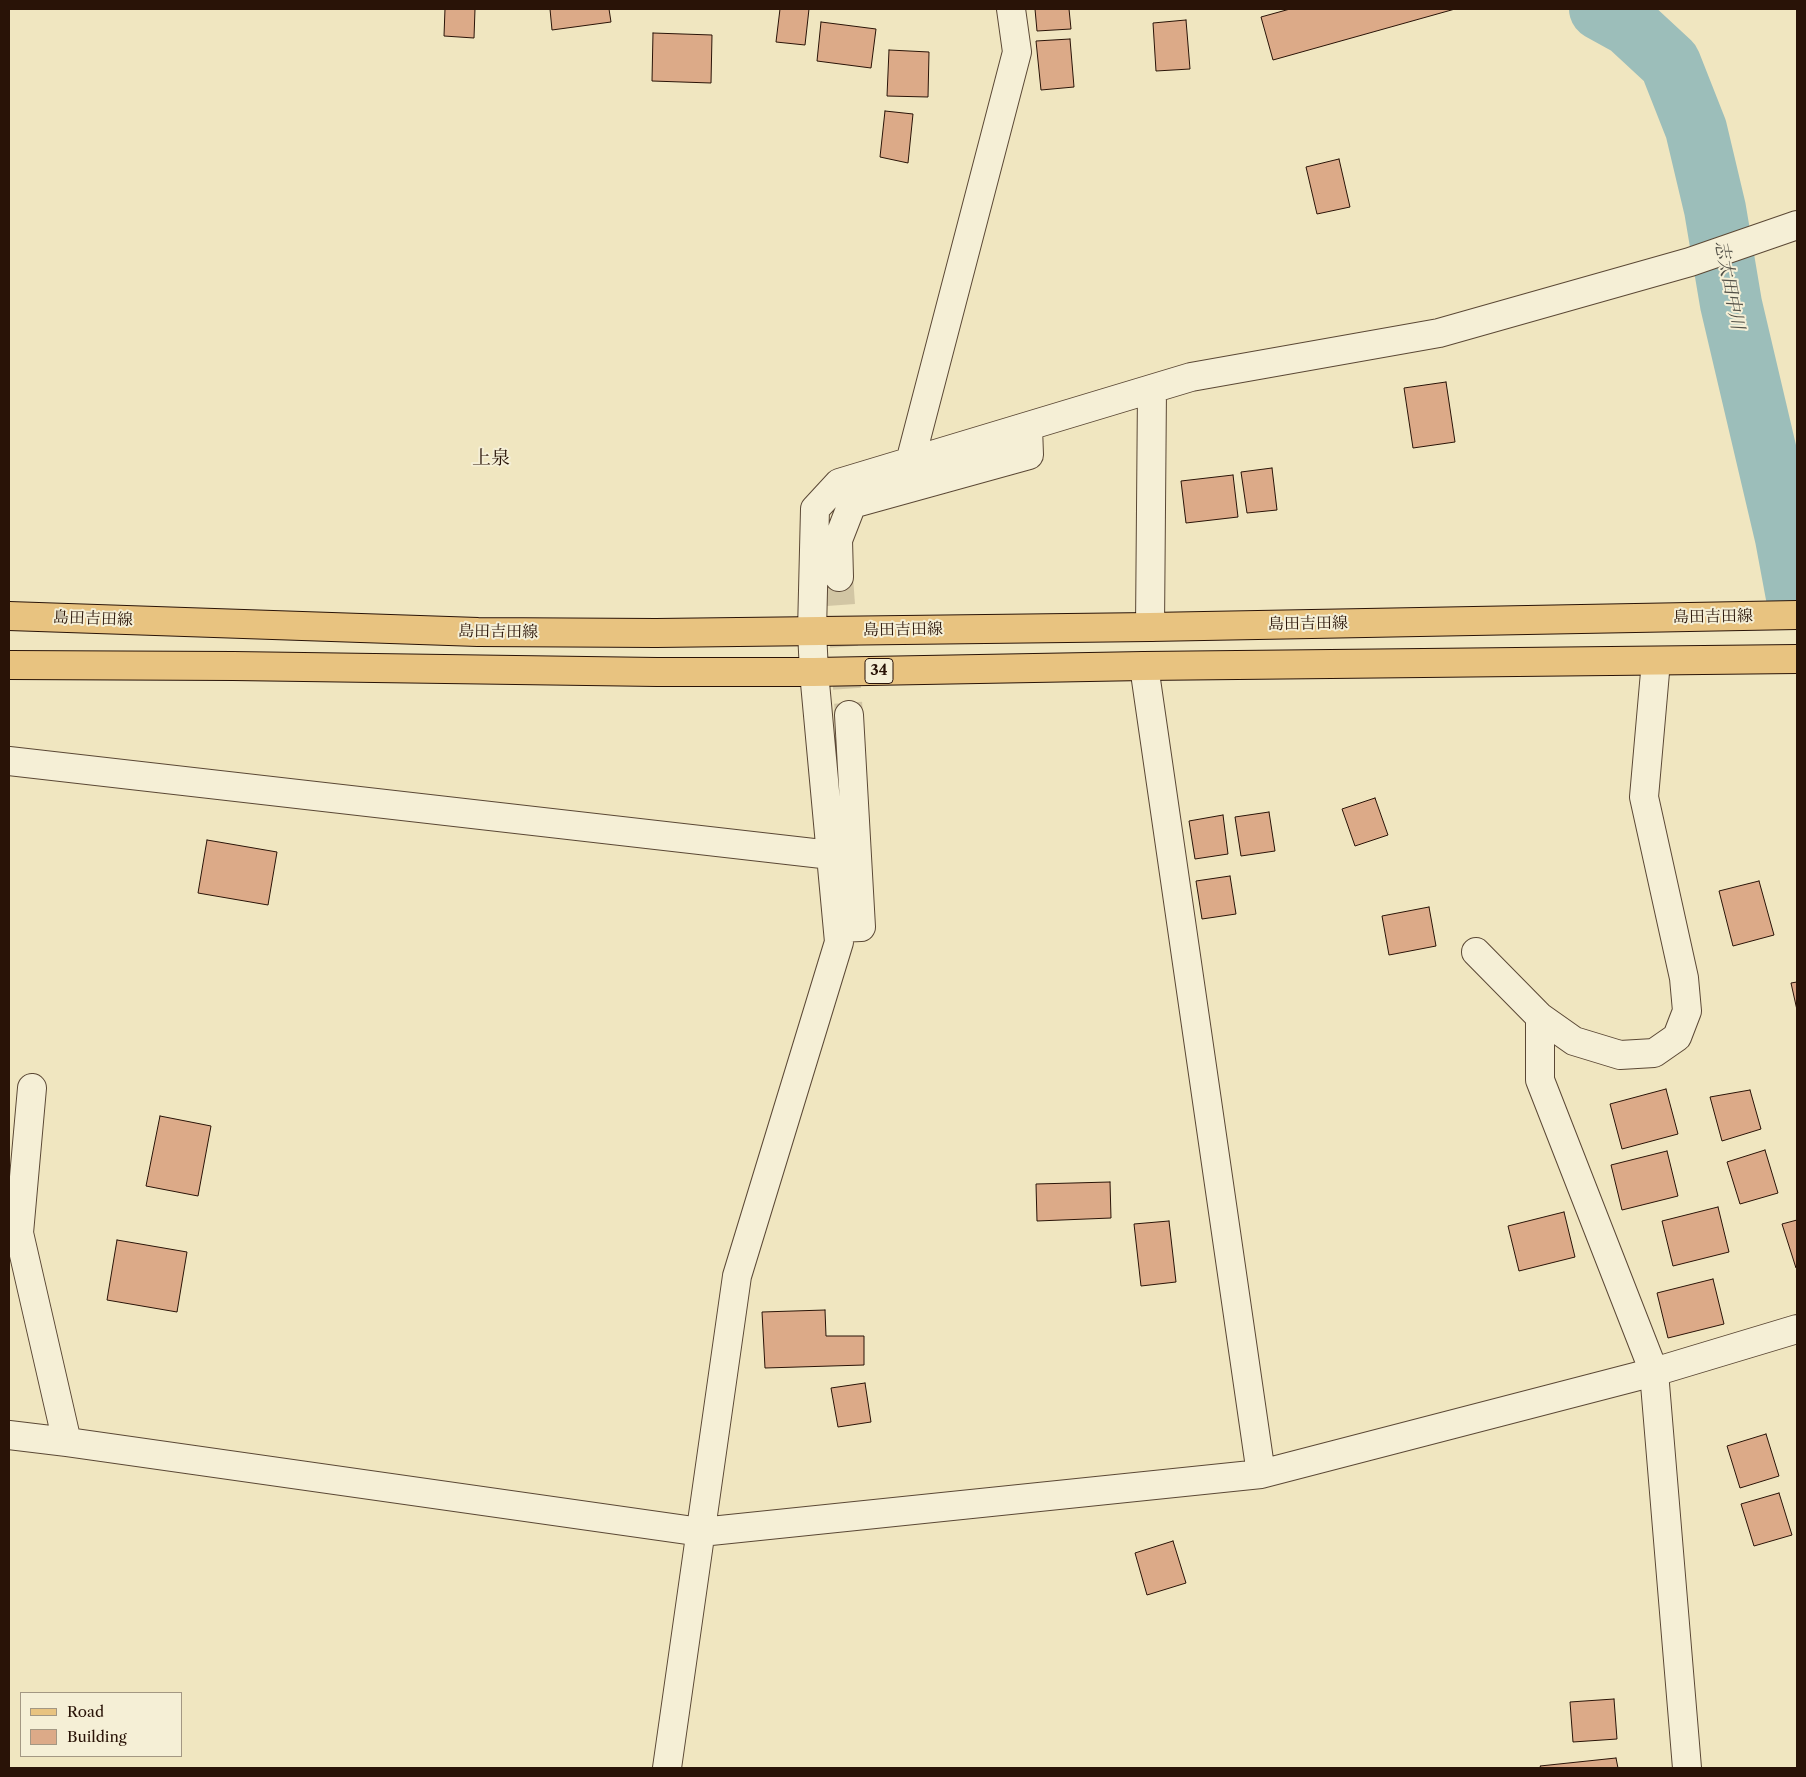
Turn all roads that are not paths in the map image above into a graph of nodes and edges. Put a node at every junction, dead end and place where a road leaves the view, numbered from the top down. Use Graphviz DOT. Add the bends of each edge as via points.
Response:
graph roads {
  1 [pos="1011,9"];
  2 [pos="1797,225"];
  3 [pos="1152,390"];
  4 [pos="1028,427"];
  5 [pos="910,462"];
  6 [pos="839,577"];
  7 [pos="1797,615"];
  8 [pos="9,616"];
  9 [pos="1150,627"];
  10 [pos="812,631"];
  11 [pos="1797,659"];
  12 [pos="1656,661"];
  13 [pos="9,665"];
  14 [pos="1144,666"];
  15 [pos="814,672"];
  16 [pos="849,715"];
  17 [pos="9,761"];
  18 [pos="831,855"];
  19 [pos="838,928"];
  20 [pos="1476,952"];
  21 [pos="1540,1017"];
  22 [pos="32,1088"];
  23 [pos="1797,1329"];
  24 [pos="1654,1372"];
  25 [pos="9,1435"];
  26 [pos="67,1442"];
  27 [pos="1261,1474"];
  28 [pos="701,1532"];
  29 [pos="666,1768"];
  30 [pos="1687,1768"];
  1 -- 5 [label="street" via="1017,52"];
  2 -- 3 [label="street" via="1690,262 1439,333 1191,377"];
  3 -- 4 [label="street"];
  3 -- 9 [label="street"];
  4 -- 5 [label="street"];
  4 -- 6 [label="street" via="1029,455 852,504 838,540"];
  5 -- 10 [label="street" via="839,483 815,509"];
  7 -- 9 [label="main road, 島田吉田線"];
  8 -- 10 [label="main road, 島田吉田線" via="478,632"];
  9 -- 10 [label="main road, 島田吉田線"];
  10 -- 15 [label="street"];
  11 -- 12 [label="main road, 34"];
  12 -- 14 [label="main road, 34"];
  12 -- 21 [label="street" via="1644,797 1684,978 1687,1010 1677,1037 1654,1053 1620,1055 1574,1041"];
  13 -- 15 [label="main road, 34"];
  14 -- 15 [label="main road, 34"];
  14 -- 27 [label="street"];
  15 -- 18 [label="street"];
  16 -- 19 [label="street" via="861,927"];
  17 -- 18 [label="street"];
  18 -- 19 [label="street"];
  19 -- 28 [label="street" via="839,942 737,1276"];
  20 -- 21 [label="street"];
  21 -- 24 [label="street" via="1540,1080"];
  22 -- 26 [label="street" via="19,1233"];
  23 -- 24 [label="street"];
  24 -- 27 [label="street"];
  24 -- 30 [label="street"];
  25 -- 26 [label="street"];
  26 -- 28 [label="street"];
  27 -- 28 [label="street"];
  28 -- 29 [label="street"];
}
